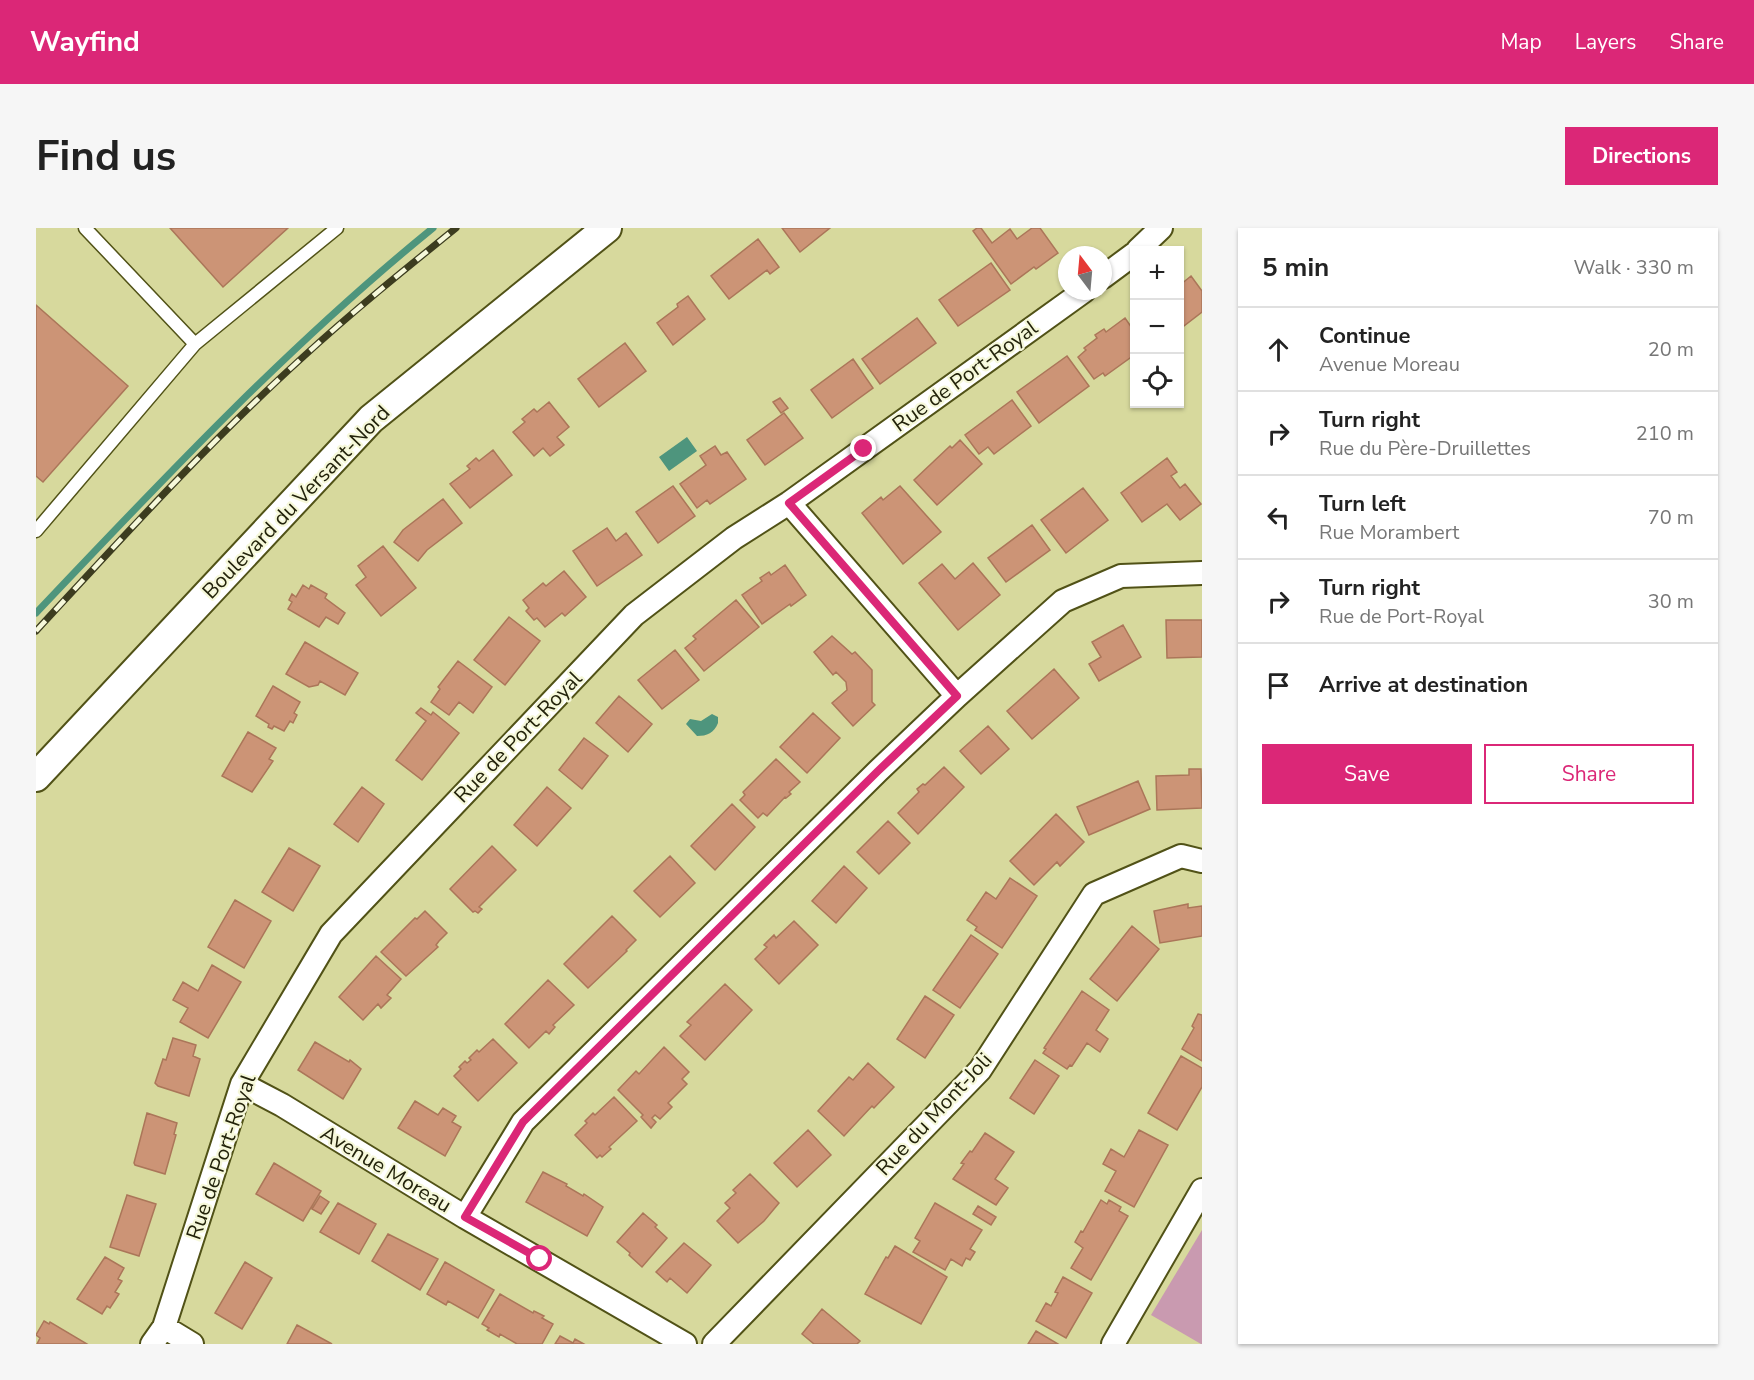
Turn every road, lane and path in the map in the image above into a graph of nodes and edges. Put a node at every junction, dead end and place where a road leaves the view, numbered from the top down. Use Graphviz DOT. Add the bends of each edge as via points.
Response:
graph roads {
  1 [pos="85,228"];
  2 [pos="337,228"];
  3 [pos="607,228"];
  4 [pos="1161,228"];
  5 [pos="1142,246"];
  6 [pos="1130,257"];
  7 [pos="1112,270"];
  8 [pos="1071,300"];
  9 [pos="195,344"];
  10 [pos="789,503"];
  11 [pos="37,528"];
  12 [pos="1202,573"];
  13 [pos="957,696"];
  14 [pos="36,777"];
  15 [pos="1202,861"];
  16 [pos="242,1084"];
  17 [pos="1202,1190"];
  18 [pos="465,1217"];
  19 [pos="158,1336"];
  20 [pos="192,1344"];
  21 [pos="685,1344"];
  22 [pos="714,1344"];
  23 [pos="1113,1344"];
  1 -- 9 [label="lane"];
  2 -- 9 [label="lane"];
  3 -- 14 [label="street, Boulevard du Versant-Nord" via="371,419"];
  4 -- 5 [label="street"];
  6 -- 7 [label="street"];
  8 -- 10 [label="street, Rue de Port-Royal"];
  9 -- 11 [label="lane"];
  10 -- 13 [label="street"];
  10 -- 16 [label="street, Rue de Port-Royal" via="734,538 634,615 331,934"];
  12 -- 13 [label="street" via="1121,576 1063,601"];
  13 -- 18 [label="street" via="523,1122"];
  15 -- 22 [label="street, Rue du Mont-Joli" via="1181,856 1094,894 980,1070"];
  16 -- 18 [label="street, Avenue Moreau"];
  16 -- 19 [label="street, Rue de Port-Royal"];
  17 -- 23 [label="street"];
  18 -- 21 [label="street, Avenue Moreau"];
  19 -- 20 [label="street"];
}
